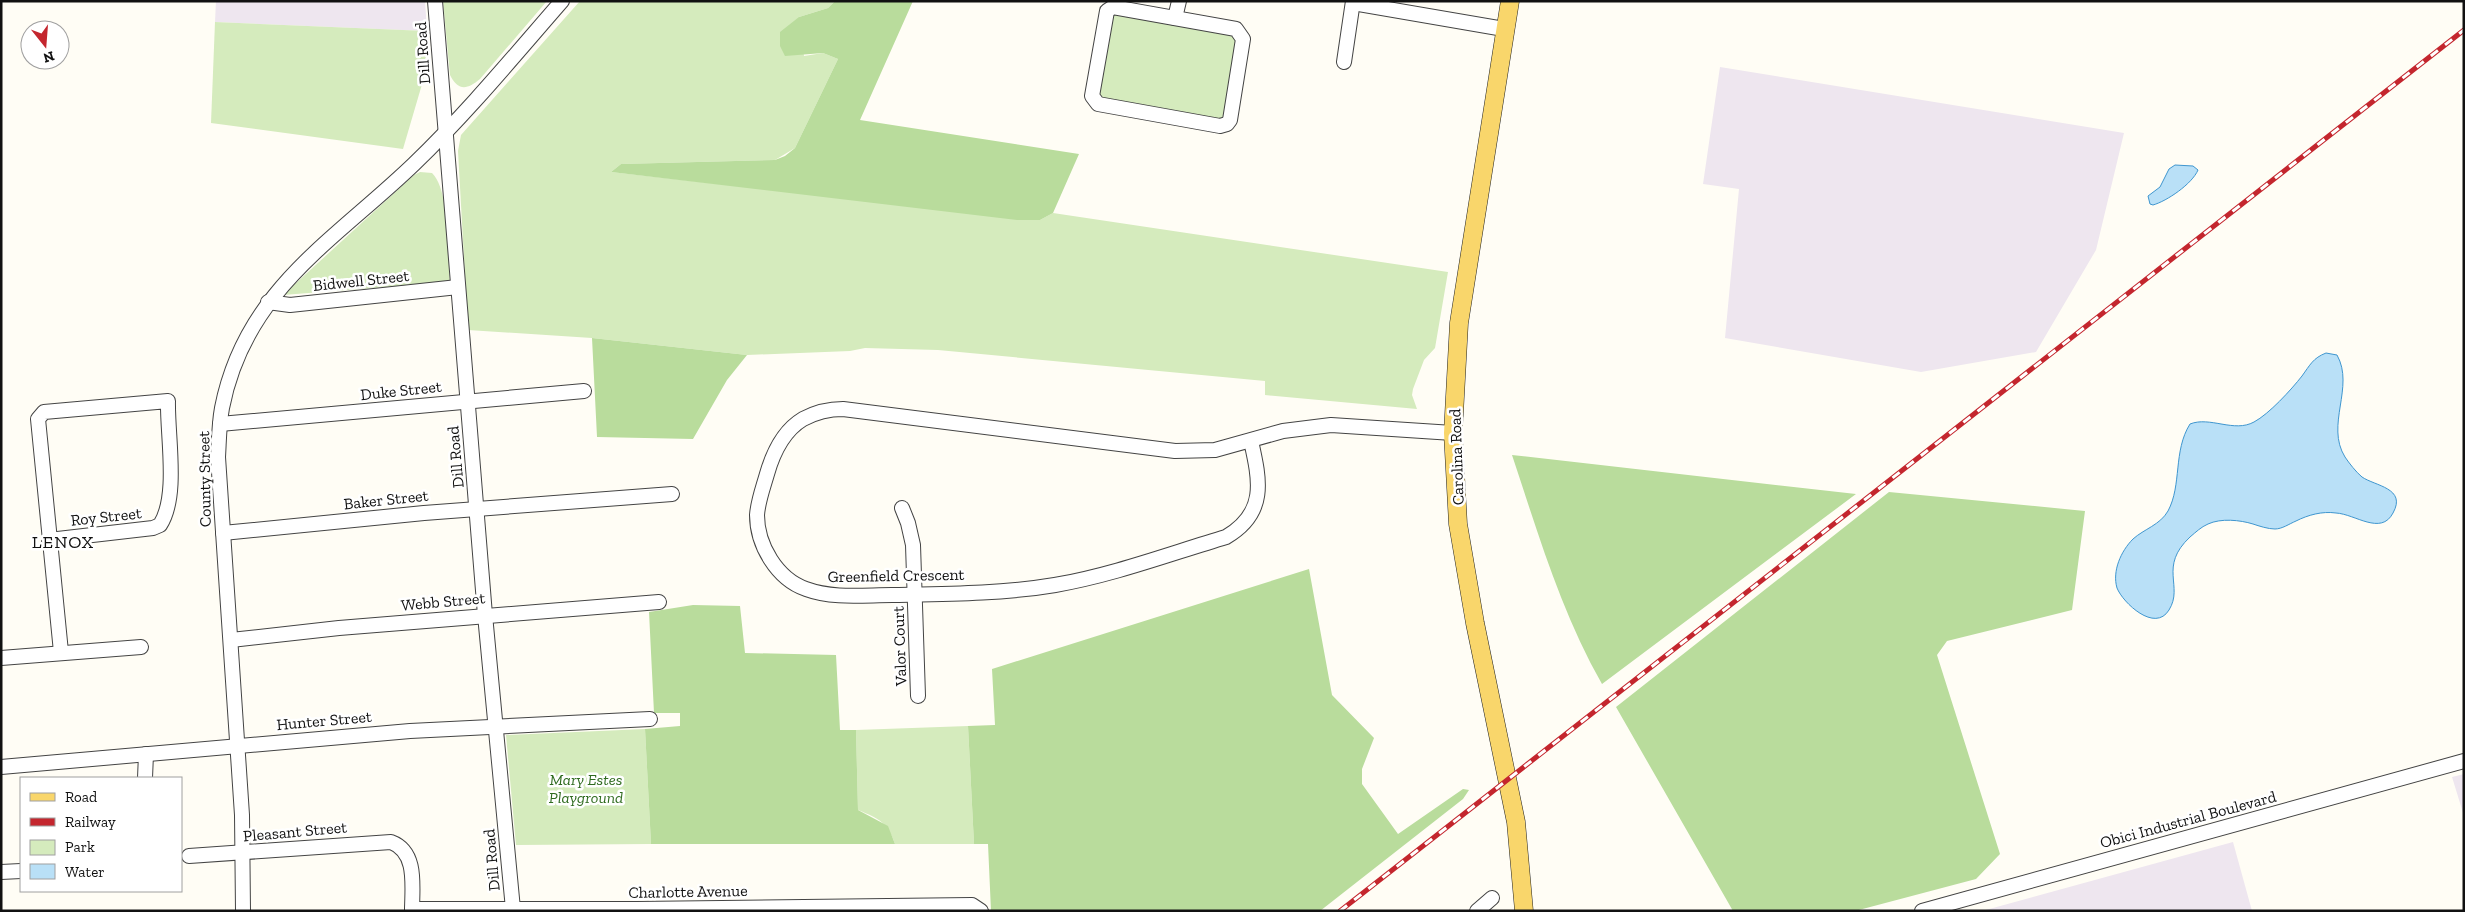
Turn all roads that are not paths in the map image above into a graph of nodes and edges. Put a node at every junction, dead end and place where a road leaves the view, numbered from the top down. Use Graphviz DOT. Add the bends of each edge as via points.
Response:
graph roads {
  1 [pos="435,1"];
  2 [pos="562,1"];
  3 [pos="1179,1"];
  4 [pos="1510,1"];
  5 [pos="1353,2"];
  6 [pos="1175,18"];
  7 [pos="1504,29"];
  8 [pos="1344,62"];
  9 [pos="445,132"];
  10 [pos="458,287"];
  11 [pos="268,302"];
  12 [pos="584,391"];
  13 [pos="468,402"];
  14 [pos="220,424"];
  15 [pos="1453,433"];
  16 [pos="1251,441"];
  17 [pos="672,494"];
  18 [pos="476,508"];
  19 [pos="902,508"];
  20 [pos="223,533"];
  21 [pos="49,540"];
  22 [pos="914,594"];
  23 [pos="659,602"];
  24 [pos="485,615"];
  25 [pos="231,640"];
  26 [pos="141,647"];
  27 [pos="61,652"];
  28 [pos="1,658"];
  29 [pos="918,696"];
  30 [pos="650,719"];
  31 [pos="496,727"];
  32 [pos="238,745"];
  33 [pos="146,754"];
  34 [pos="2464,761"];
  35 [pos="1,766"];
  36 [pos="145,777"];
  37 [pos="242,853"];
  38 [pos="189,856"];
  39 [pos="20,871"];
  40 [pos="1,872"];
  41 [pos="1492,898"];
  42 [pos="513,909"];
  43 [pos="412,910"];
  44 [pos="710,910"];
  45 [pos="243,911"];
  46 [pos="982,911"];
  47 [pos="1478,911"];
  48 [pos="1524,911"];
  49 [pos="1922,911"];
  1 -- 9 [label="street, Dill Road"];
  2 -- 9 [label="street, County Street"];
  3 -- 6 [label="street"];
  4 -- 7 [label="main road, Carolina Road"];
  5 -- 7 [label="street"];
  5 -- 8 [label="street"];
  6 -- 6 [label="street" via="1113,7 1109,9 1094,101 1223,126 1230,120 1243,39 1241,33 1236,28"];
  7 -- 15 [label="main road, Carolina Road" via="1459,323"];
  9 -- 10 [label="street, Dill Road"];
  9 -- 11 [label="street, County Street" via="292,274"];
  10 -- 11 [label="street, Bidwell Street" via="290,305"];
  10 -- 13 [label="street, Dill Road"];
  11 -- 14 [label="street, County Street" via="241,349 227,389"];
  12 -- 13 [label="street, Duke Street"];
  13 -- 14 [label="street, Duke Street"];
  13 -- 18 [label="street, Dill Road"];
  14 -- 20 [label="street, County Street" via="218,457"];
  15 -- 16 [label="street, Greenfield Crescent" via="1330,425 1283,431"];
  15 -- 48 [label="main road, Carolina Road" via="1460,533 1516,822"];
  16 -- 22 [label="street, Greenfield Crescent" via="1259,485 1255,506 1242,526 1226,537 1136,565 1054,585"];
  16 -- 22 [label="street, Greenfield Crescent" via="1216,450 1175,451 843,408 802,420 776,449 758,502 758,526 766,552 784,576 805,589 841,595"];
  17 -- 18 [label="street, Baker Street"];
  18 -- 20 [label="street, Baker Street"];
  18 -- 24 [label="street, Dill Road"];
  19 -- 22 [label="street, Valor Court" via="912,539"];
  20 -- 25 [label="street, County Street"];
  21 -- 21 [label="street, Roy Street" via="40,415 44,412 168,401 170,482 167,506 160,525"];
  21 -- 27 [label="street"];
  22 -- 29 [label="street, Valor Court"];
  23 -- 24 [label="street, Webb Street"];
  24 -- 25 [label="street, Webb Street"];
  24 -- 31 [label="street, Dill Road"];
  25 -- 32 [label="street, County Street"];
  26 -- 27 [label="street"];
  27 -- 28 [label="street"];
  30 -- 31 [label="street, Hunter Street"];
  31 -- 32 [label="street, Hunter Street"];
  31 -- 42 [label="street, Dill Road"];
  32 -- 33 [label="street, Hunter Street"];
  32 -- 37 [label="street, County Street"];
  33 -- 35 [label="street, Hunter Street"];
  33 -- 36 [label="street"];
  34 -- 49 [label="street, Obici Industrial Boulevard"];
  37 -- 38 [label="street, Pleasant Street"];
  37 -- 43 [label="street, Pleasant Street" via="391,842 403,848 410,863"];
  37 -- 45 [label="street, County Street"];
  39 -- 40 [label="street"];
  41 -- 47 [label="street"];
  42 -- 43 [label="street, Charlotte Avenue"];
  42 -- 44 [label="street, Charlotte Avenue"];
  44 -- 46 [label="street, Charlotte Avenue" via="972,905"];
}
